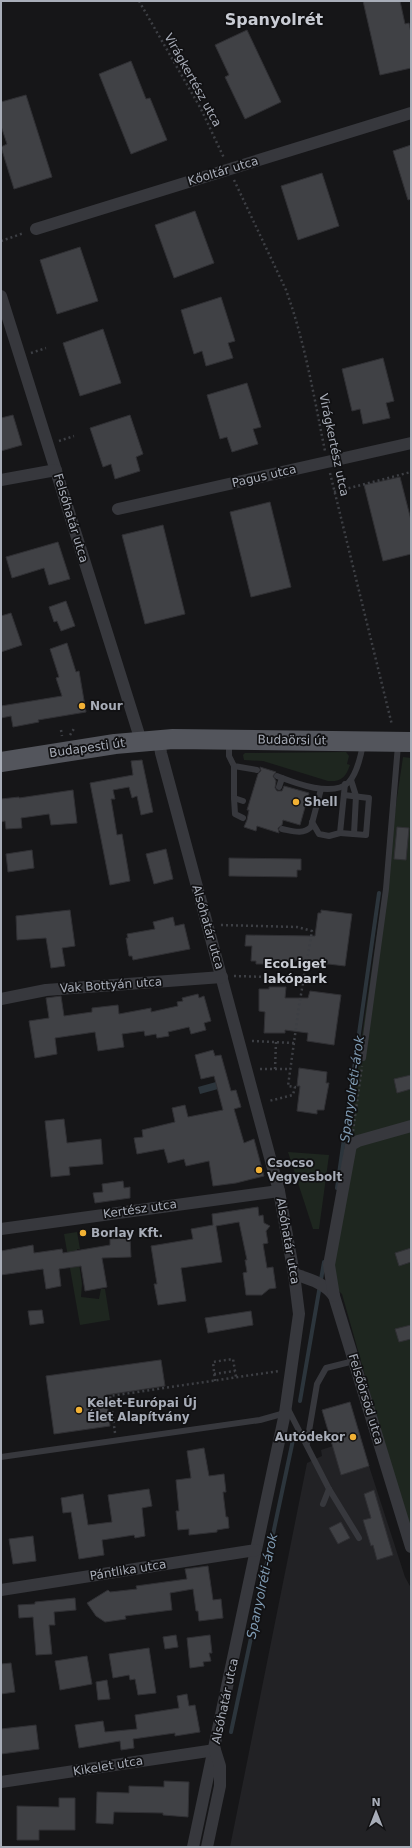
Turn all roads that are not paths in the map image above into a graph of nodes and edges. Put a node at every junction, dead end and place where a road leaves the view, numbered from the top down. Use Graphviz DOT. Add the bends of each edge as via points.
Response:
graph roads {
  1 [pos="411,113"];
  2 [pos="36,229"];
  3 [pos="1,296"];
  4 [pos="411,443"];
  5 [pos="56,470"];
  6 [pos="1,480"];
  7 [pos="118,510"];
  8 [pos="400,736"];
  9 [pos="228,739"];
  10 [pos="158,740"];
  11 [pos="364,740"];
  12 [pos="1,762"];
  13 [pos="234,766"];
  14 [pos="257,770"];
  15 [pos="351,780"];
  16 [pos="345,784"];
  17 [pos="279,787"];
  18 [pos="321,789"];
  19 [pos="344,795"];
  20 [pos="356,796"];
  21 [pos="234,798"];
  22 [pos="243,800"];
  23 [pos="243,818"];
  24 [pos="312,822"];
  25 [pos="282,828"];
  26 [pos="340,832"];
  27 [pos="354,834"];
  28 [pos="222,977"];
  29 [pos="1,999"];
  30 [pos="363,1058"];
  31 [pos="411,1126"];
  32 [pos="279,1190"];
  33 [pos="1,1229"];
  34 [pos="294,1274"];
  35 [pos="332,1293"];
  36 [pos="354,1361"];
  37 [pos="285,1409"];
  38 [pos="306,1443"];
  39 [pos="1,1457"];
  40 [pos="330,1489"];
  41 [pos="323,1504"];
  42 [pos="359,1538"];
  43 [pos="411,1547"];
  44 [pos="256,1550"];
  45 [pos="1,1590"];
  46 [pos="214,1750"];
  47 [pos="1,1782"];
  48 [pos="193,1847"];
  49 [pos="207,1847"];
  1 -- 2 [label="street, Kőoltár utca" via="231,174"];
  3 -- 5 [label="street, Felsőhatár utca"];
  4 -- 7 [label="street, Pagus utca"];
  5 -- 6 [label="street"];
  5 -- 10 [label="street, Felsőhatár utca"];
  8 -- 11 [label="main road, Budaörsi út"];
  8 -- 30 [label="lane" via="386,888"];
  9 -- 10 [label="main road, Budaörsi út"];
  9 -- 11 [label="main road, Budaörsi út"];
  9 -- 13 [label="lane" via="229,756"];
  10 -- 12 [label="main road, Budapesti út"];
  10 -- 28 [label="street, Alsóhatár utca"];
  11 -- 15 [label="lane"];
  13 -- 14 [label="lane"];
  13 -- 21 [label="lane"];
  15 -- 16 [label="lane"];
  15 -- 20 [label="lane"];
  16 -- 18 [label="lane" via="331,790"];
  16 -- 19 [label="lane"];
  17 -- 18 [label="lane" via="280,777"];
  18 -- 24 [label="lane"];
  19 -- 20 [label="lane"];
  19 -- 26 [label="lane"];
  20 -- 27 [label="lane"];
  20 -- 27 [label="lane" via="369,798 366,835"];
  21 -- 22 [label="lane"];
  21 -- 23 [label="lane" via="235,814"];
  24 -- 25 [label="lane" via="311,827 300,832"];
  24 -- 26 [label="lane" via="319,834 329,836"];
  26 -- 27 [label="lane"];
  28 -- 29 [label="street, Vak Bottyán utca" via="46,990"];
  28 -- 32 [label="street, Alsóhatár utca"];
  31 -- 35 [label="street" via="351,1145 329,1266"];
  32 -- 33 [label="street, Kertész utca"];
  32 -- 34 [label="street, Alsóhatár utca"];
  34 -- 35 [label="street" via="314,1281"];
  34 -- 37 [label="street, Alsóhatár utca" via="299,1314"];
  35 -- 36 [label="street, Felsőörsöd utca"];
  36 -- 38 [label="lane" via="326,1368 323,1373 317,1384"];
  36 -- 43 [label="street, Felsőörsöd utca"];
  37 -- 38 [label="lane"];
  37 -- 39 [label="lane" via="260,1420"];
  37 -- 44 [label="street, Alsóhatár utca"];
  38 -- 40 [label="lane"];
  40 -- 41 [label="lane"];
  40 -- 42 [label="lane"];
  44 -- 45 [label="street, Pántlika utca"];
  44 -- 46 [label="street, Alsóhatár utca"];
  46 -- 47 [label="street, Kikelet utca"];
  46 -- 48 [label="street, Alsóhatár utca"];
  46 -- 49 [label="street, Alsóhatár utca" via="220,1766 220,1786"];
}
